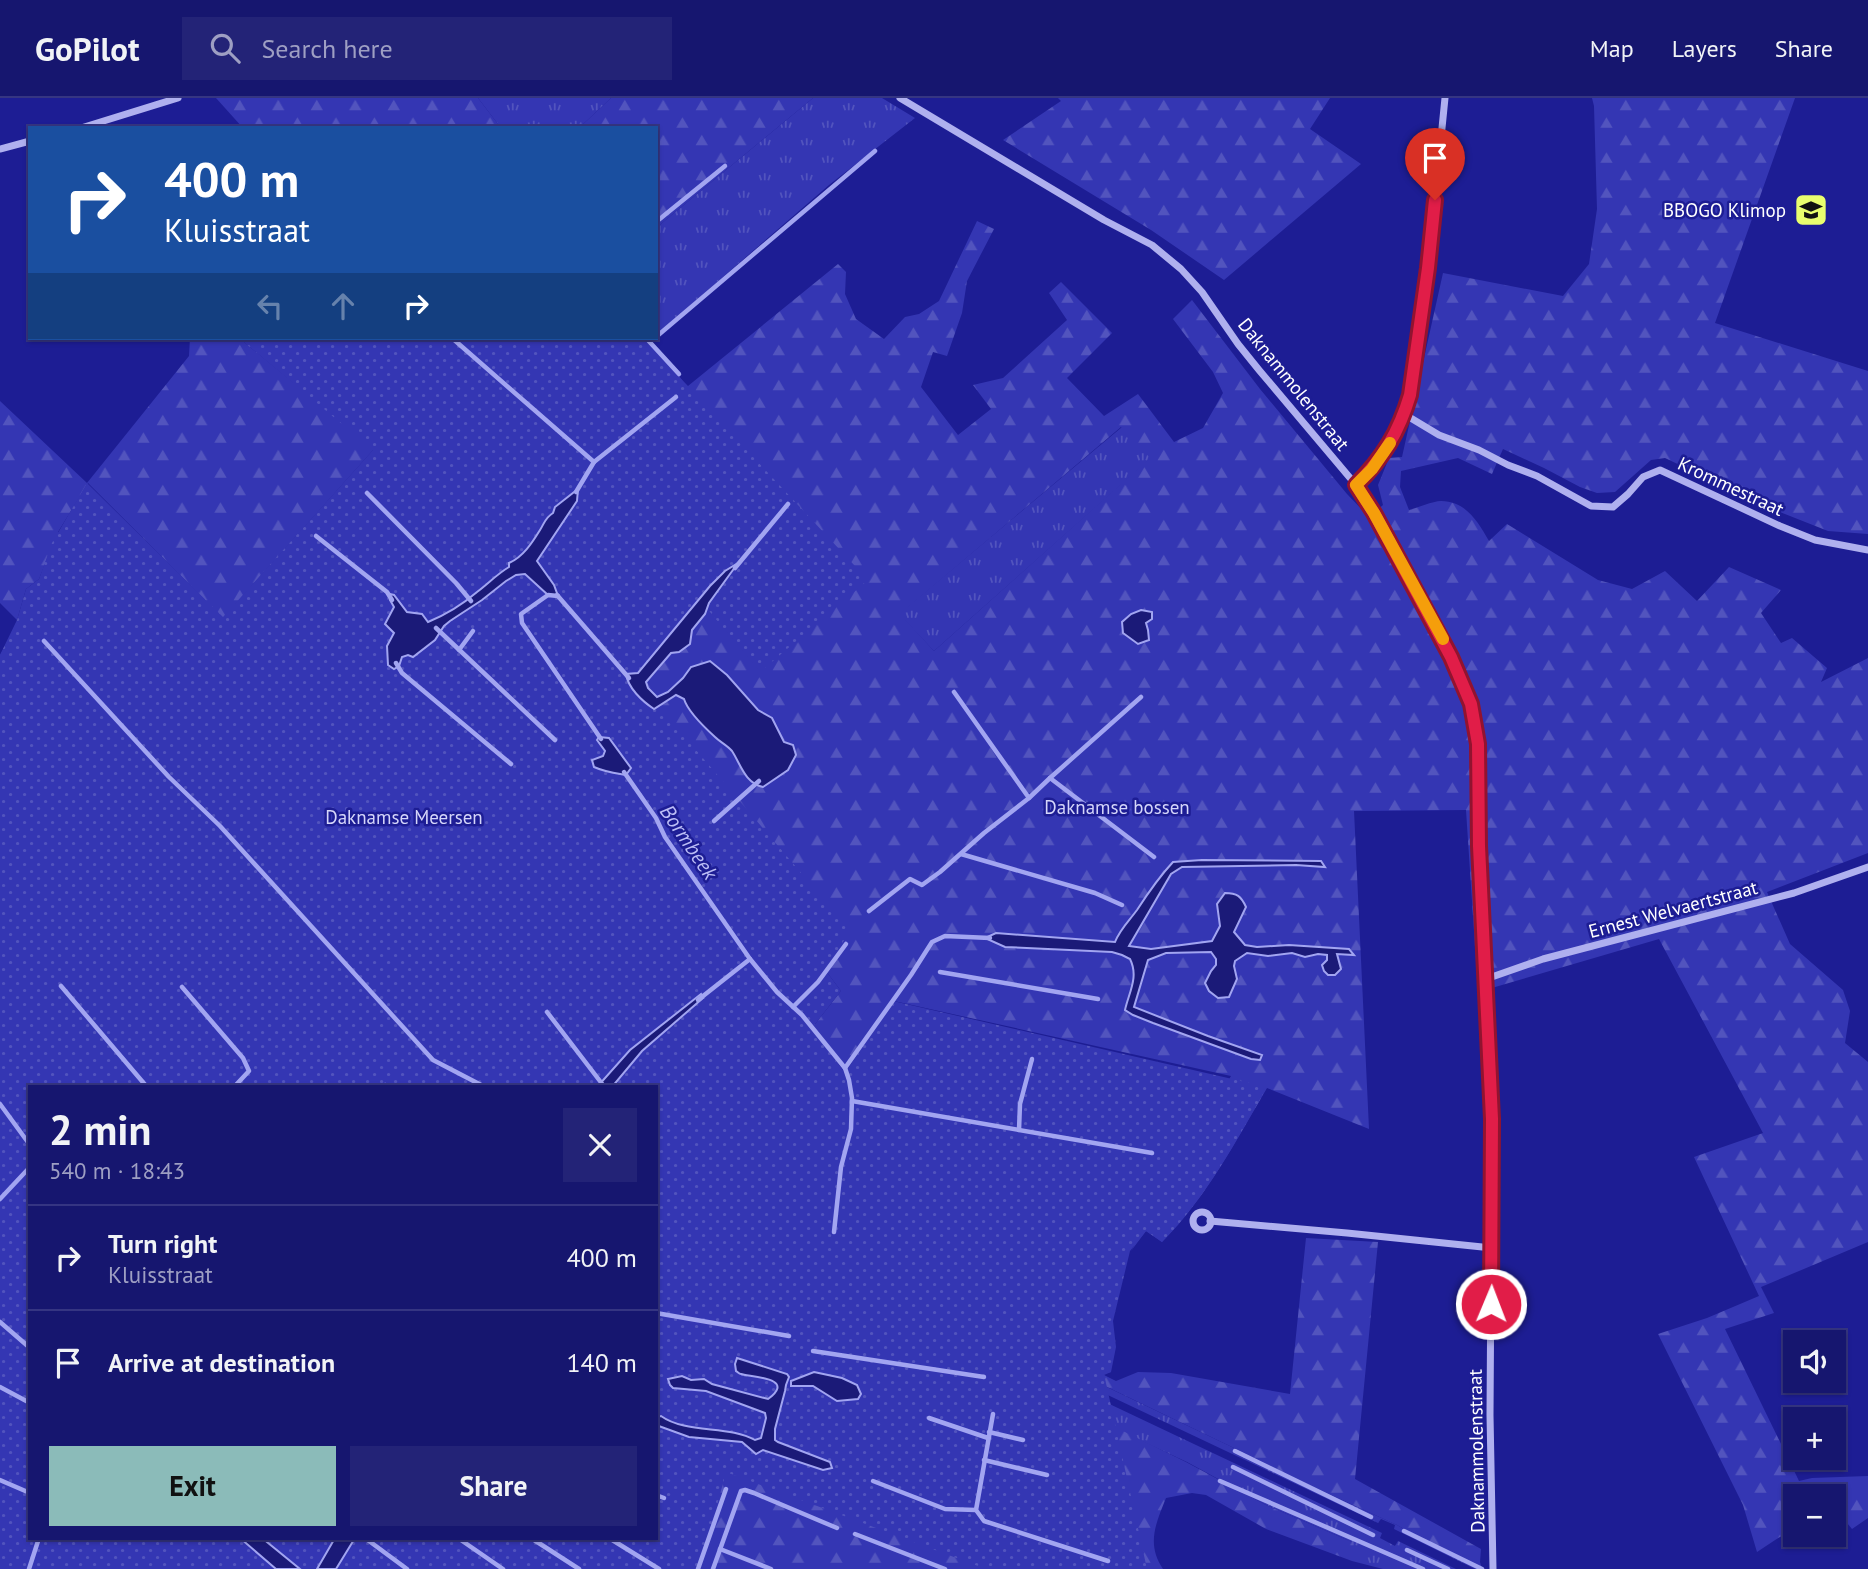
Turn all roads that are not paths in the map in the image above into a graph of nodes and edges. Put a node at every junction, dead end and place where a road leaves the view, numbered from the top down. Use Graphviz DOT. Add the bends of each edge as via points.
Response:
graph roads {
  1 [pos="178,98"];
  2 [pos="900,98"];
  3 [pos="1445,98"];
  4 [pos="87,126"];
  5 [pos="28,142"];
  6 [pos="0,149"];
  7 [pos="1404,414"];
  8 [pos="1356,485"];
  9 [pos="1868,550"];
  10 [pos="1868,867"];
  11 [pos="1486,979"];
  12 [pos="1210,1221"];
  13 [pos="1492,1248"];
  14 [pos="1493,1569"];
  1 -- 4 [label="street"];
  2 -- 8 [label="street, Daknammolenstraat" via="1152,245 1181,269"];
  3 -- 7 [label="street" via="1428,268"];
  5 -- 6 [label="street"];
  7 -- 8 [label="street" via="1391,442"];
  7 -- 9 [label="street, Krommestraat" via="1591,506 1613,507 1643,477 1660,470 1815,540"];
  8 -- 11 [label="street, Daknammolenstraat" via="1442,638 1471,704 1478,744"];
  10 -- 11 [label="street, Ernest Welvaertstraat" via="1794,893 1543,959"];
  11 -- 13 [label="street, Daknammolenstraat"];
  12 -- 13 [label="street"];
  13 -- 14 [label="street, Daknammolenstraat"];
}
